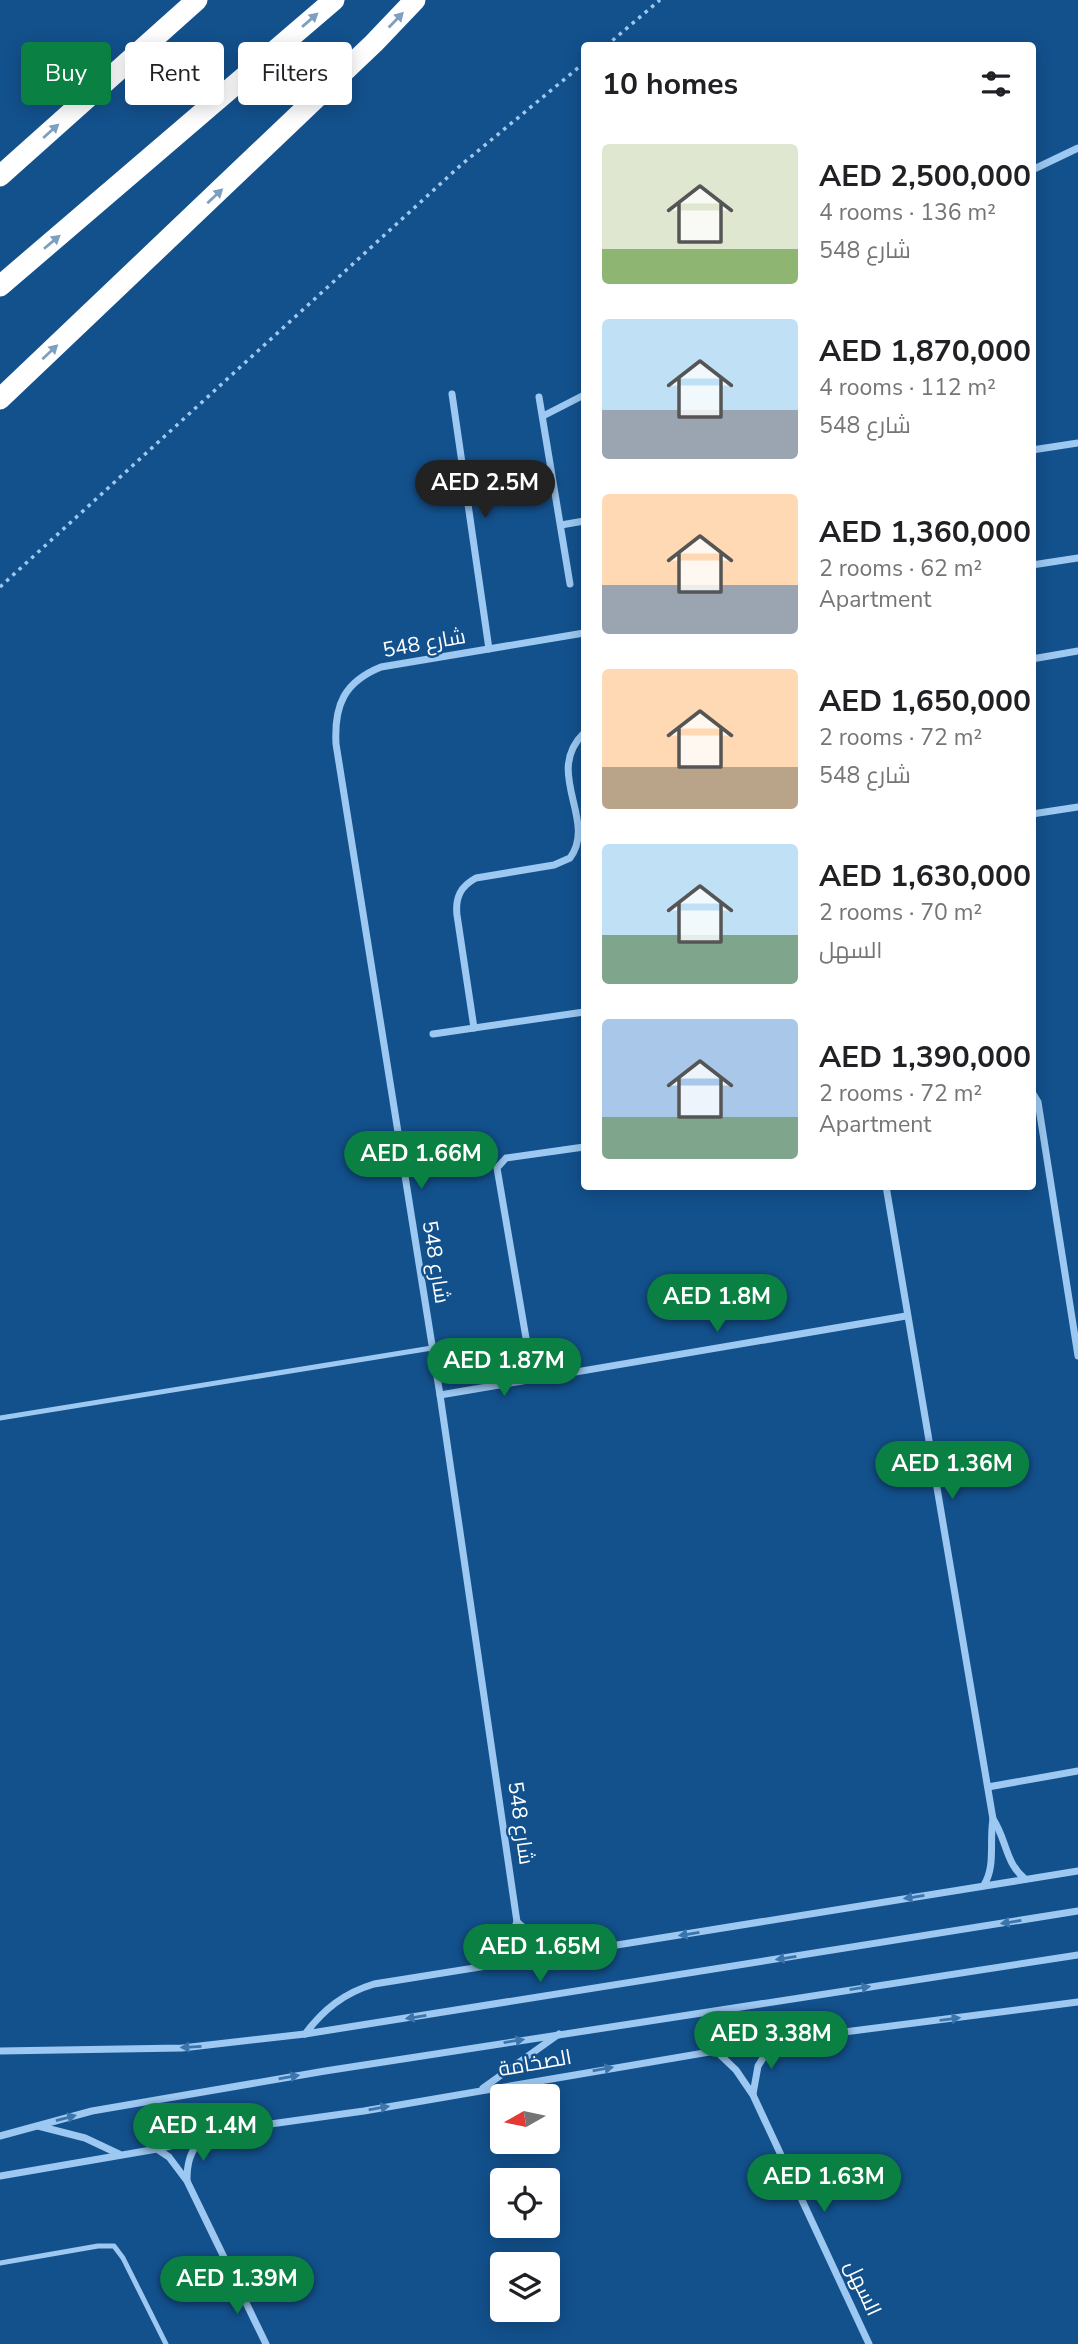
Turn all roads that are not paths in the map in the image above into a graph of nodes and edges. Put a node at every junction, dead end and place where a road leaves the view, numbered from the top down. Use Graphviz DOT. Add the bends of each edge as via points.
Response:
graph roads {
  1 [pos="197,0"];
  2 [pos="334,0"];
  3 [pos="415,0"];
  4 [pos="1078,148"];
  5 [pos="1036,168"];
  6 [pos="0,176"];
  7 [pos="0,286"];
  8 [pos="452,394"];
  9 [pos="581,396"];
  10 [pos="539,397"];
  11 [pos="0,399"];
  12 [pos="542,416"];
  13 [pos="1078,443"];
  14 [pos="1036,449"];
  15 [pos="581,522"];
  16 [pos="561,525"];
  17 [pos="1078,558"];
  18 [pos="1036,564"];
  19 [pos="570,584"];
  20 [pos="581,634"];
  21 [pos="489,649"];
  22 [pos="1078,651"];
  23 [pos="1036,658"];
  24 [pos="581,736"];
  25 [pos="1078,807"];
  26 [pos="1036,813"];
  27 [pos="581,1012"];
  28 [pos="474,1028"];
  29 [pos="433,1034"];
  30 [pos="1036,1099"];
  31 [pos="581,1147"];
  32 [pos="887,1190"];
  33 [pos="906,1317"];
  34 [pos="432,1348"];
  35 [pos="1078,1356"];
  36 [pos="529,1359"];
  37 [pos="436,1373"];
  38 [pos="533,1379"];
  39 [pos="440,1395"];
  40 [pos="0,1418"];
  41 [pos="1078,1771"];
  42 [pos="988,1787"];
  43 [pos="993,1819"];
  44 [pos="1078,1871"];
  45 [pos="1026,1879"];
  46 [pos="985,1885"];
  47 [pos="1078,1911"];
  48 [pos="517,1922"];
  49 [pos="565,1954"];
  50 [pos="1078,1955"];
  51 [pos="490,1965"];
  52 [pos="1078,2003"];
  53 [pos="561,2033"];
  54 [pos="305,2034"];
  55 [pos="774,2041"];
  56 [pos="715,2050"];
  57 [pos="0,2051"];
  58 [pos="480,2090"];
  59 [pos="753,2095"];
  60 [pos="35,2126"];
  61 [pos="0,2136"];
  62 [pos="200,2139"];
  63 [pos="157,2149"];
  64 [pos="119,2154"];
  65 [pos="0,2176"];
  66 [pos="187,2181"];
  67 [pos="0,2263"];
  68 [pos="166,2344"];
  69 [pos="266,2344"];
  70 [pos="869,2344"];
  6 -- 1 [label="highway, one-way"];
  7 -- 2 [label="highway, one-way"];
  11 -- 3 [label="highway, one-way"];
  4 -- 5 [label="street"];
  8 -- 21 [label="street"];
  9 -- 12 [label="street"];
  10 -- 12 [label="street"];
  12 -- 16 [label="street"];
  13 -- 14 [label="street"];
  15 -- 16 [label="street"];
  16 -- 19 [label="street"];
  17 -- 18 [label="street"];
  20 -- 21 [label="street, شارع 548"];
  21 -- 34 [label="street, شارع 548" via="363,674 339,705 335,724"];
  22 -- 23 [label="street"];
  24 -- 28 [label="street" via="567,764 578,842 570,858 554,865 476,878 459,892 457,915"];
  25 -- 26 [label="street"];
  27 -- 28 [label="street"];
  28 -- 29 [label="street"];
  30 -- 35 [label="street"];
  31 -- 36 [label="street" via="506,1158 497,1168"];
  32 -- 33 [label="street"];
  33 -- 38 [label="street"];
  33 -- 42 [label="street"];
  34 -- 37 [label="street, شارع 548"];
  34 -- 40 [label="lane"];
  36 -- 37 [label="street"];
  36 -- 38 [label="street"];
  37 -- 39 [label="street, شارع 548"];
  38 -- 39 [label="street"];
  39 -- 48 [label="street, شارع 548"];
  41 -- 42 [label="street"];
  42 -- 43 [label="street"];
  43 -- 45 [label="street" via="1013,1868"];
  43 -- 46 [label="street" via="992,1863"];
  44 -- 45 [label="street"];
  45 -- 46 [label="street"];
  46 -- 49 [label="street, one-way"];
  47 -- 54 [label="street, one-way"];
  48 -- 49 [label="street" via="539,1941"];
  48 -- 51 [label="street" via="507,1945"];
  49 -- 51 [label="street"];
  53 -- 50 [label="street, one-way"];
  51 -- 54 [label="street" via="362,1987 332,2004"];
  55 -- 52 [label="street, الصخامة, one-way"];
  53 -- 58 [label="street"];
  60 -- 53 [label="street, one-way" via="92,2111"];
  54 -- 57 [label="street, one-way" via="206,2046"];
  55 -- 56 [label="street, الصخامة"];
  55 -- 59 [label="street" via="758,2066"];
  58 -- 56 [label="street, الصخامة, one-way"];
  56 -- 59 [label="street, السهل"];
  62 -- 58 [label="street, الصخامة, one-way"];
  59 -- 70 [label="street, السهل"];
  60 -- 61 [label="street"];
  60 -- 64 [label="street" via="85,2138"];
  62 -- 63 [label="street, الصخامة"];
  62 -- 66 [label="street" via="191,2151"];
  63 -- 64 [label="street, الصخامة"];
  63 -- 66 [label="street"];
  64 -- 65 [label="street, الصخامة"];
  66 -- 69 [label="street"];
  67 -- 68 [label="lane" via="114,2246"];
}
